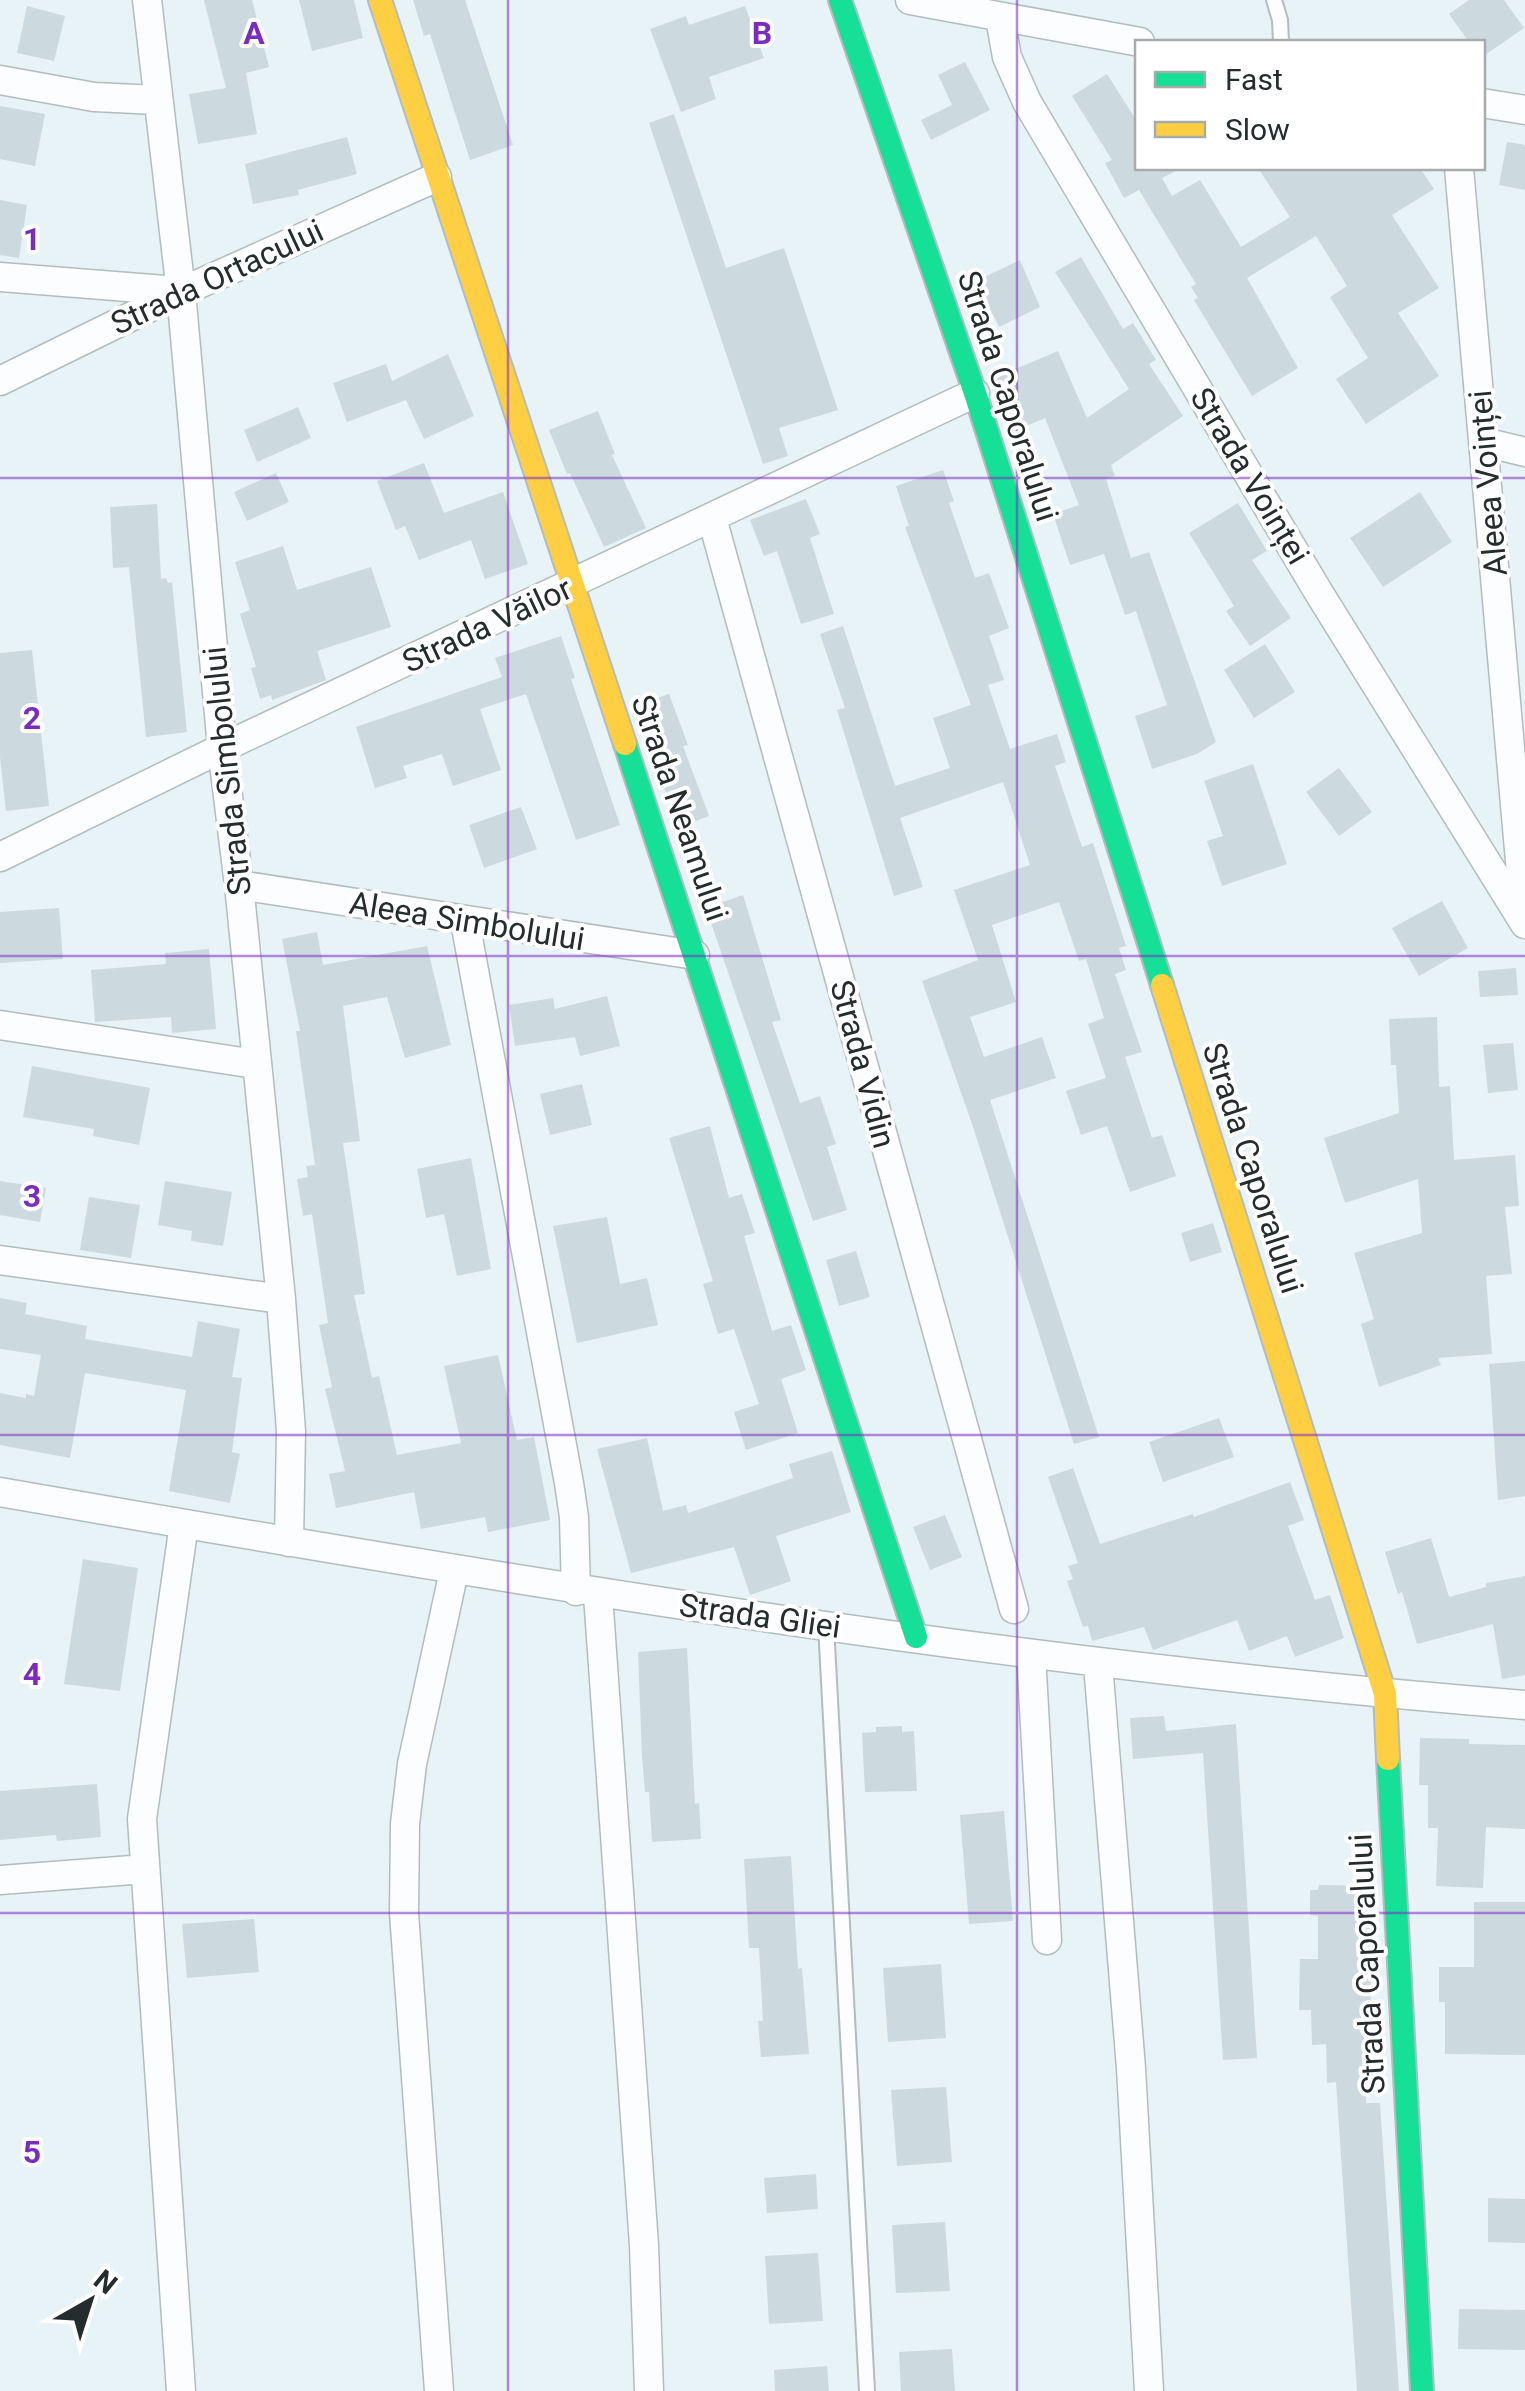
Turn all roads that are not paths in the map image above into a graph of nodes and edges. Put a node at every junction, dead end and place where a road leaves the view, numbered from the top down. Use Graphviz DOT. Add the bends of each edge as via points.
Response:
graph roads {
  1 [pos="146,0"];
  2 [pos="380,0"];
  3 [pos="840,0"];
  4 [pos="910,0"];
  5 [pos="1274,0"];
  6 [pos="1000,18"];
  7 [pos="1281,40"];
  8 [pos="1135,41"];
  9 [pos="0,80"];
  10 [pos="157,100"];
  11 [pos="1485,103"];
  12 [pos="1525,110"];
  13 [pos="1459,170"];
  14 [pos="436,176"];
  15 [pos="0,277"];
  16 [pos="181,292"];
  17 [pos="0,381"];
  18 [pos="975,394"];
  19 [pos="1484,442"];
  20 [pos="1525,452"];
  21 [pos="712,518"];
  22 [pos="572,585"];
  23 [pos="222,748"];
  24 [pos="0,857"];
  25 [pos="239,885"];
  26 [pos="465,922"];
  27 [pos="1525,922"];
  28 [pos="696,955"];
  29 [pos="0,1024"];
  30 [pos="255,1064"];
  31 [pos="0,1260"];
  32 [pos="281,1300"];
  33 [pos="0,1492"];
  34 [pos="184,1524"];
  35 [pos="290,1542"];
  36 [pos="454,1570"];
  37 [pos="587,1592"];
  38 [pos="1014,1609"];
  39 [pos="826,1625"];
  40 [pos="916,1638"];
  41 [pos="1031,1654"];
  42 [pos="1098,1664"];
  43 [pos="1385,1694"];
  44 [pos="1525,1705"];
  45 [pos="145,1869"];
  46 [pos="0,1880"];
  47 [pos="1048,1940"];
  48 [pos="181,2391"];
  49 [pos="438,2391"];
  50 [pos="649,2391"];
  51 [pos="868,2391"];
  52 [pos="1148,2391"];
  53 [pos="1422,2391"];
  1 -- 10 [label="street, Strada Simbolului"];
  2 -- 14 [label="street, Strada Neamului"];
  3 -- 18 [label="street, Strada Caporalului"];
  4 -- 6 [label="street"];
  5 -- 7 [label="lane"];
  6 -- 8 [label="street"];
  6 -- 27 [label="street, Strada Voinței" via="1007,57 1027,102 1309,576"];
  9 -- 10 [label="street"];
  10 -- 16 [label="street, Strada Simbolului"];
  11 -- 12 [label="street"];
  13 -- 19 [label="street, Aleea Voinței"];
  14 -- 16 [label="street, Strada Ortacului"];
  14 -- 22 [label="street, Strada Neamului"];
  15 -- 16 [label="street"];
  16 -- 17 [label="street, Strada Ortacului"];
  16 -- 23 [label="street, Strada Simbolului"];
  18 -- 21 [label="street, Strada Văilor"];
  18 -- 43 [label="street, Strada Caporalului"];
  19 -- 20 [label="street"];
  19 -- 27 [label="street, Aleea Voinței"];
  21 -- 22 [label="street, Strada Văilor"];
  21 -- 38 [label="street, Strada Vidin"];
  22 -- 23 [label="street, Strada Văilor"];
  22 -- 28 [label="street, Strada Neamului"];
  23 -- 24 [label="street, Strada Văilor"];
  23 -- 25 [label="street, Strada Simbolului"];
  25 -- 26 [label="street, Aleea Simbolului"];
  25 -- 30 [label="street, Strada Simbolului"];
  26 -- 28 [label="street, Aleea Simbolului"];
  26 -- 37 [label="street"];
  28 -- 40 [label="street, Strada Neamului"];
  29 -- 30 [label="street"];
  30 -- 32 [label="street, Strada Simbolului"];
  31 -- 32 [label="street"];
  32 -- 35 [label="street, Strada Simbolului" via="291,1431"];
  33 -- 34 [label="street, Strada Gliei"];
  34 -- 35 [label="street, Strada Gliei"];
  34 -- 45 [label="street" via="145,1785"];
  35 -- 36 [label="street, Strada Gliei"];
  36 -- 37 [label="street, Strada Gliei"];
  36 -- 49 [label="street" via="405,1824 404,1913"];
  37 -- 39 [label="street, Strada Gliei"];
  37 -- 50 [label="street" via="644,2245"];
  39 -- 40 [label="street, Strada Gliei"];
  39 -- 51 [label="lane"];
  40 -- 41 [label="street, Strada Gliei"];
  41 -- 42 [label="street, Strada Gliei"];
  41 -- 47 [label="street"];
  42 -- 43 [label="street, Strada Gliei"];
  42 -- 52 [label="street" via="1131,2068"];
  43 -- 44 [label="street, Strada Gliei"];
  43 -- 53 [label="street, Strada Caporalului"];
  45 -- 46 [label="street"];
  45 -- 48 [label="street"];
}
